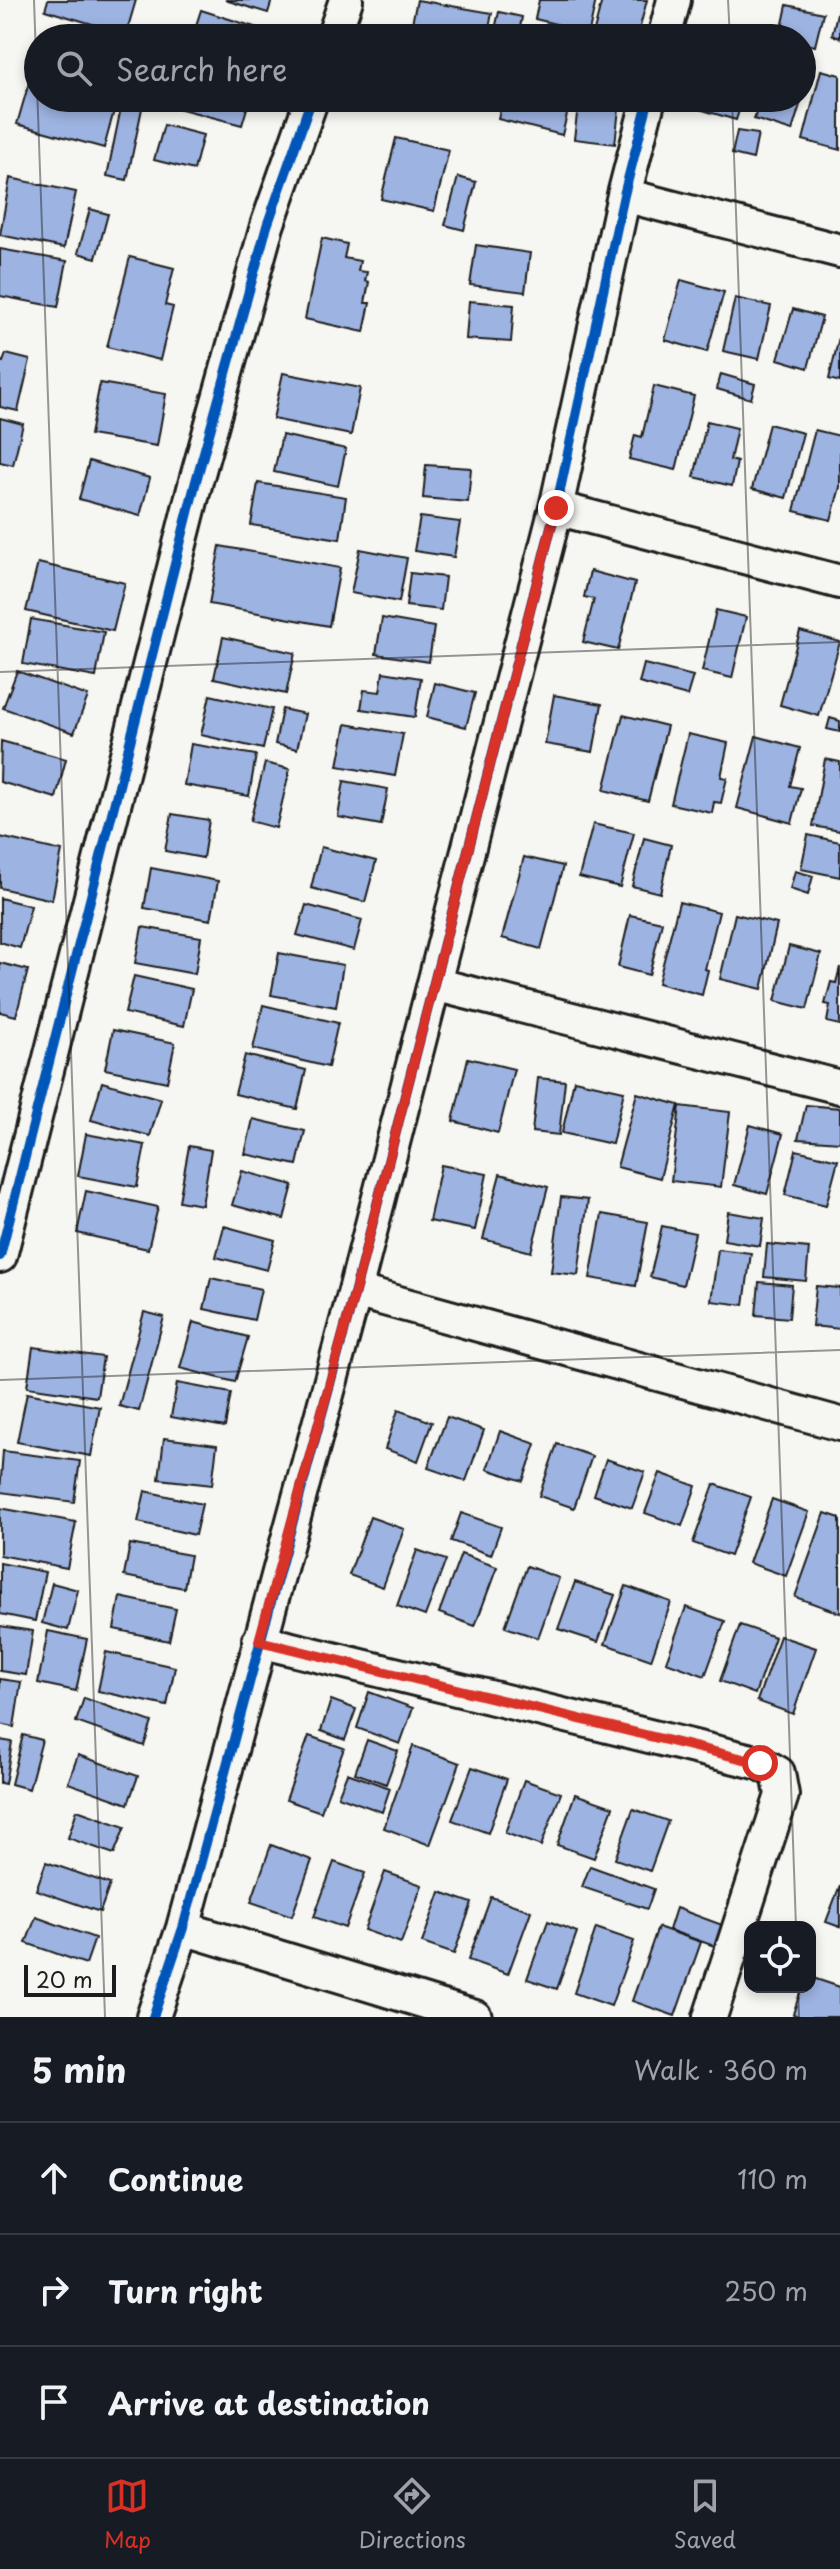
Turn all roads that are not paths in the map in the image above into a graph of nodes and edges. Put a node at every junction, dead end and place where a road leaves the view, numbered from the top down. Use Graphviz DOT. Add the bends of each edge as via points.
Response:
graph roads {
  1 [pos="346,0"];
  2 [pos="674,0"];
  3 [pos="338,24"];
  4 [pos="668,24"];
  5 [pos="307,112"];
  6 [pos="645,112"];
  7 [pos="624,195"];
  8 [pos="840,251"];
  9 [pos="556,508"];
  10 [pos="840,582"];
  11 [pos="434,984"];
  12 [pos="840,1087"];
  13 [pos="0,1256"];
  14 [pos="355,1291"];
  15 [pos="840,1424"];
  16 [pos="259,1641"];
  17 [pos="183,1928"];
  18 [pos="153,2017"];
  19 [pos="475,2017"];
  20 [pos="710,2017"];
  1 -- 3 [label="street"];
  2 -- 4 [label="street"];
  5 -- 13 [label="street" via="267,226 196,481"];
  6 -- 7 [label="street"];
  7 -- 8 [label="street"];
  7 -- 9 [label="street"];
  9 -- 10 [label="street"];
  9 -- 11 [label="street"];
  11 -- 12 [label="street"];
  11 -- 14 [label="street"];
  14 -- 15 [label="street"];
  14 -- 16 [label="street"];
  16 -- 17 [label="street"];
  16 -- 20 [label="street" via="760,1763 778,1773 782,1795"];
  17 -- 18 [label="street"];
  17 -- 19 [label="street"];
}
